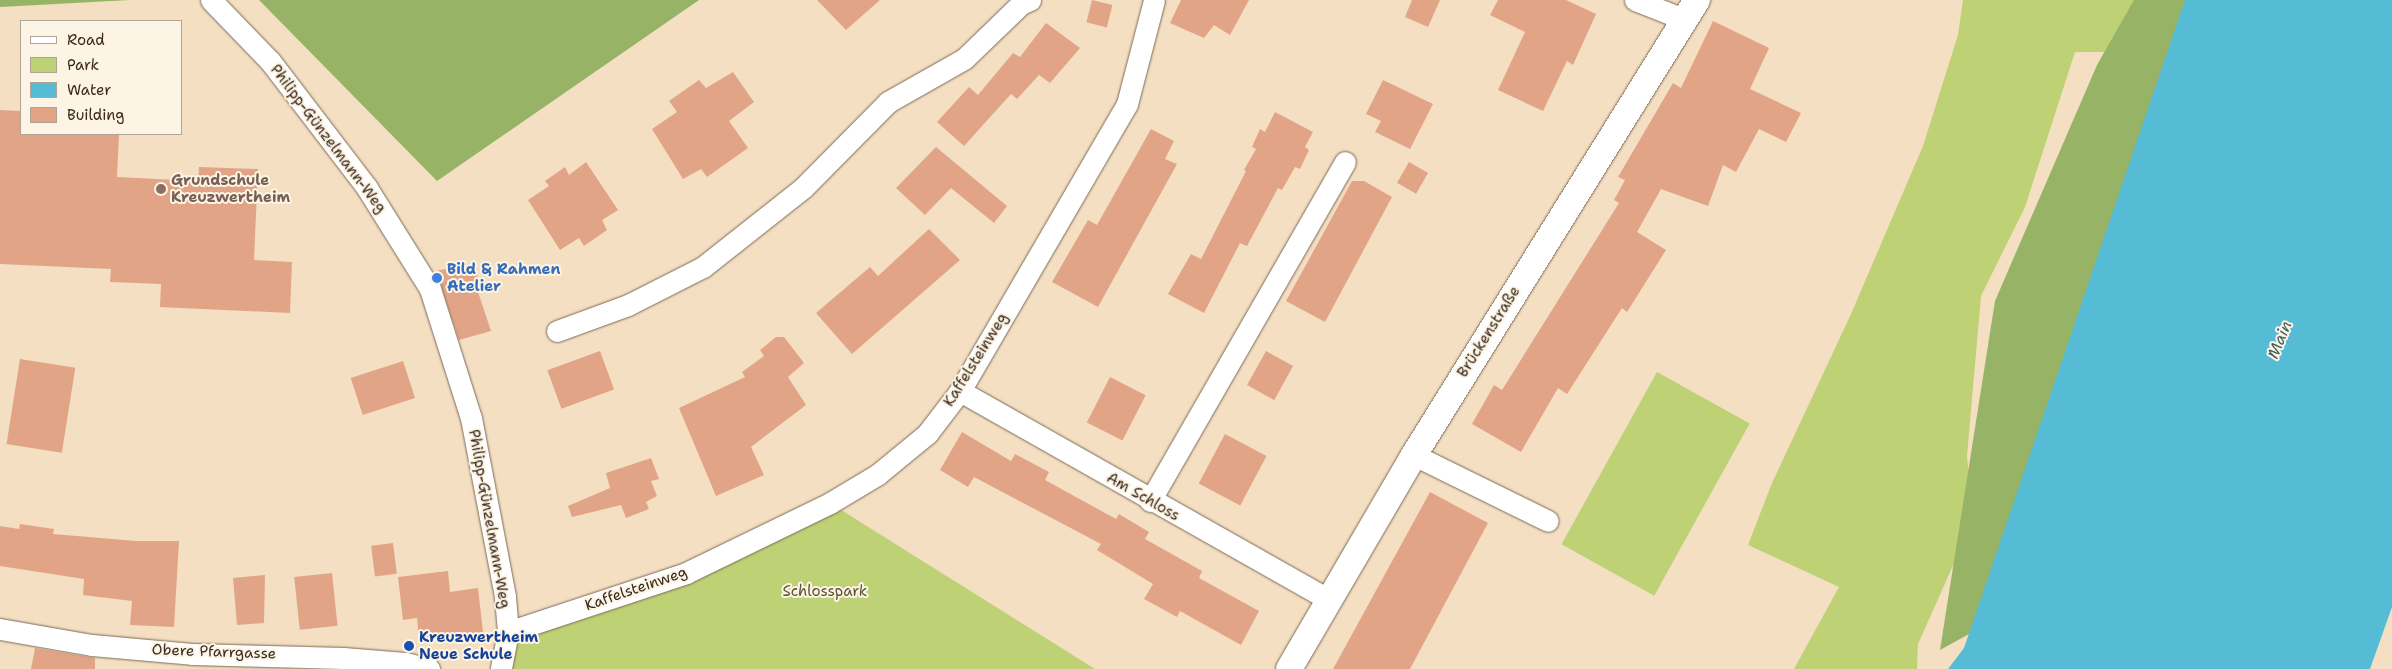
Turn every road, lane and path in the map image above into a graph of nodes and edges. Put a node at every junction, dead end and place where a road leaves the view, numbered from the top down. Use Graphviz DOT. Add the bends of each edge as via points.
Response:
graph roads {
  1 [pos="211,0"];
  2 [pos="1030,0"];
  3 [pos="1154,0"];
  4 [pos="1634,0"];
  5 [pos="1691,10"];
  6 [pos="1346,162"];
  7 [pos="557,331"];
  8 [pos="960,391"];
  9 [pos="1414,454"];
  10 [pos="1150,501"];
  11 [pos="1548,521"];
  12 [pos="1328,599"];
  13 [pos="0,629"];
  14 [pos="508,632"];
  15 [pos="428,669"];
  16 [pos="501,669"];
  17 [pos="1289,669"];
  1 -- 14 [label="street, Philipp-Günzelmann-Weg" via="270,61 367,188 430,289 471,418 505,597"];
  2 -- 7 [label="street" via="1021,4 964,59 888,102 803,188 703,268 628,305"];
  3 -- 8 [label="street, Kaffelsteinweg" via="1127,104"];
  4 -- 5 [label="street"];
  5 -- 9 [label="street, Brückenstraße"];
  6 -- 10 [label="street"];
  8 -- 10 [label="street, Am Schloss"];
  8 -- 14 [label="street, Kaffelsteinweg" via="927,434 877,475 830,502 686,573"];
  9 -- 11 [label="street"];
  9 -- 12 [label="street, Brückenstraße"];
  10 -- 12 [label="street, Am Schloss"];
  12 -- 17 [label="street, Brückenstraße"];
  13 -- 15 [label="street, Obere Pfarrgasse" via="92,645 192,654 343,658 405,663"];
  14 -- 16 [label="street, Philipp-Günzelmann-Weg"];
}
